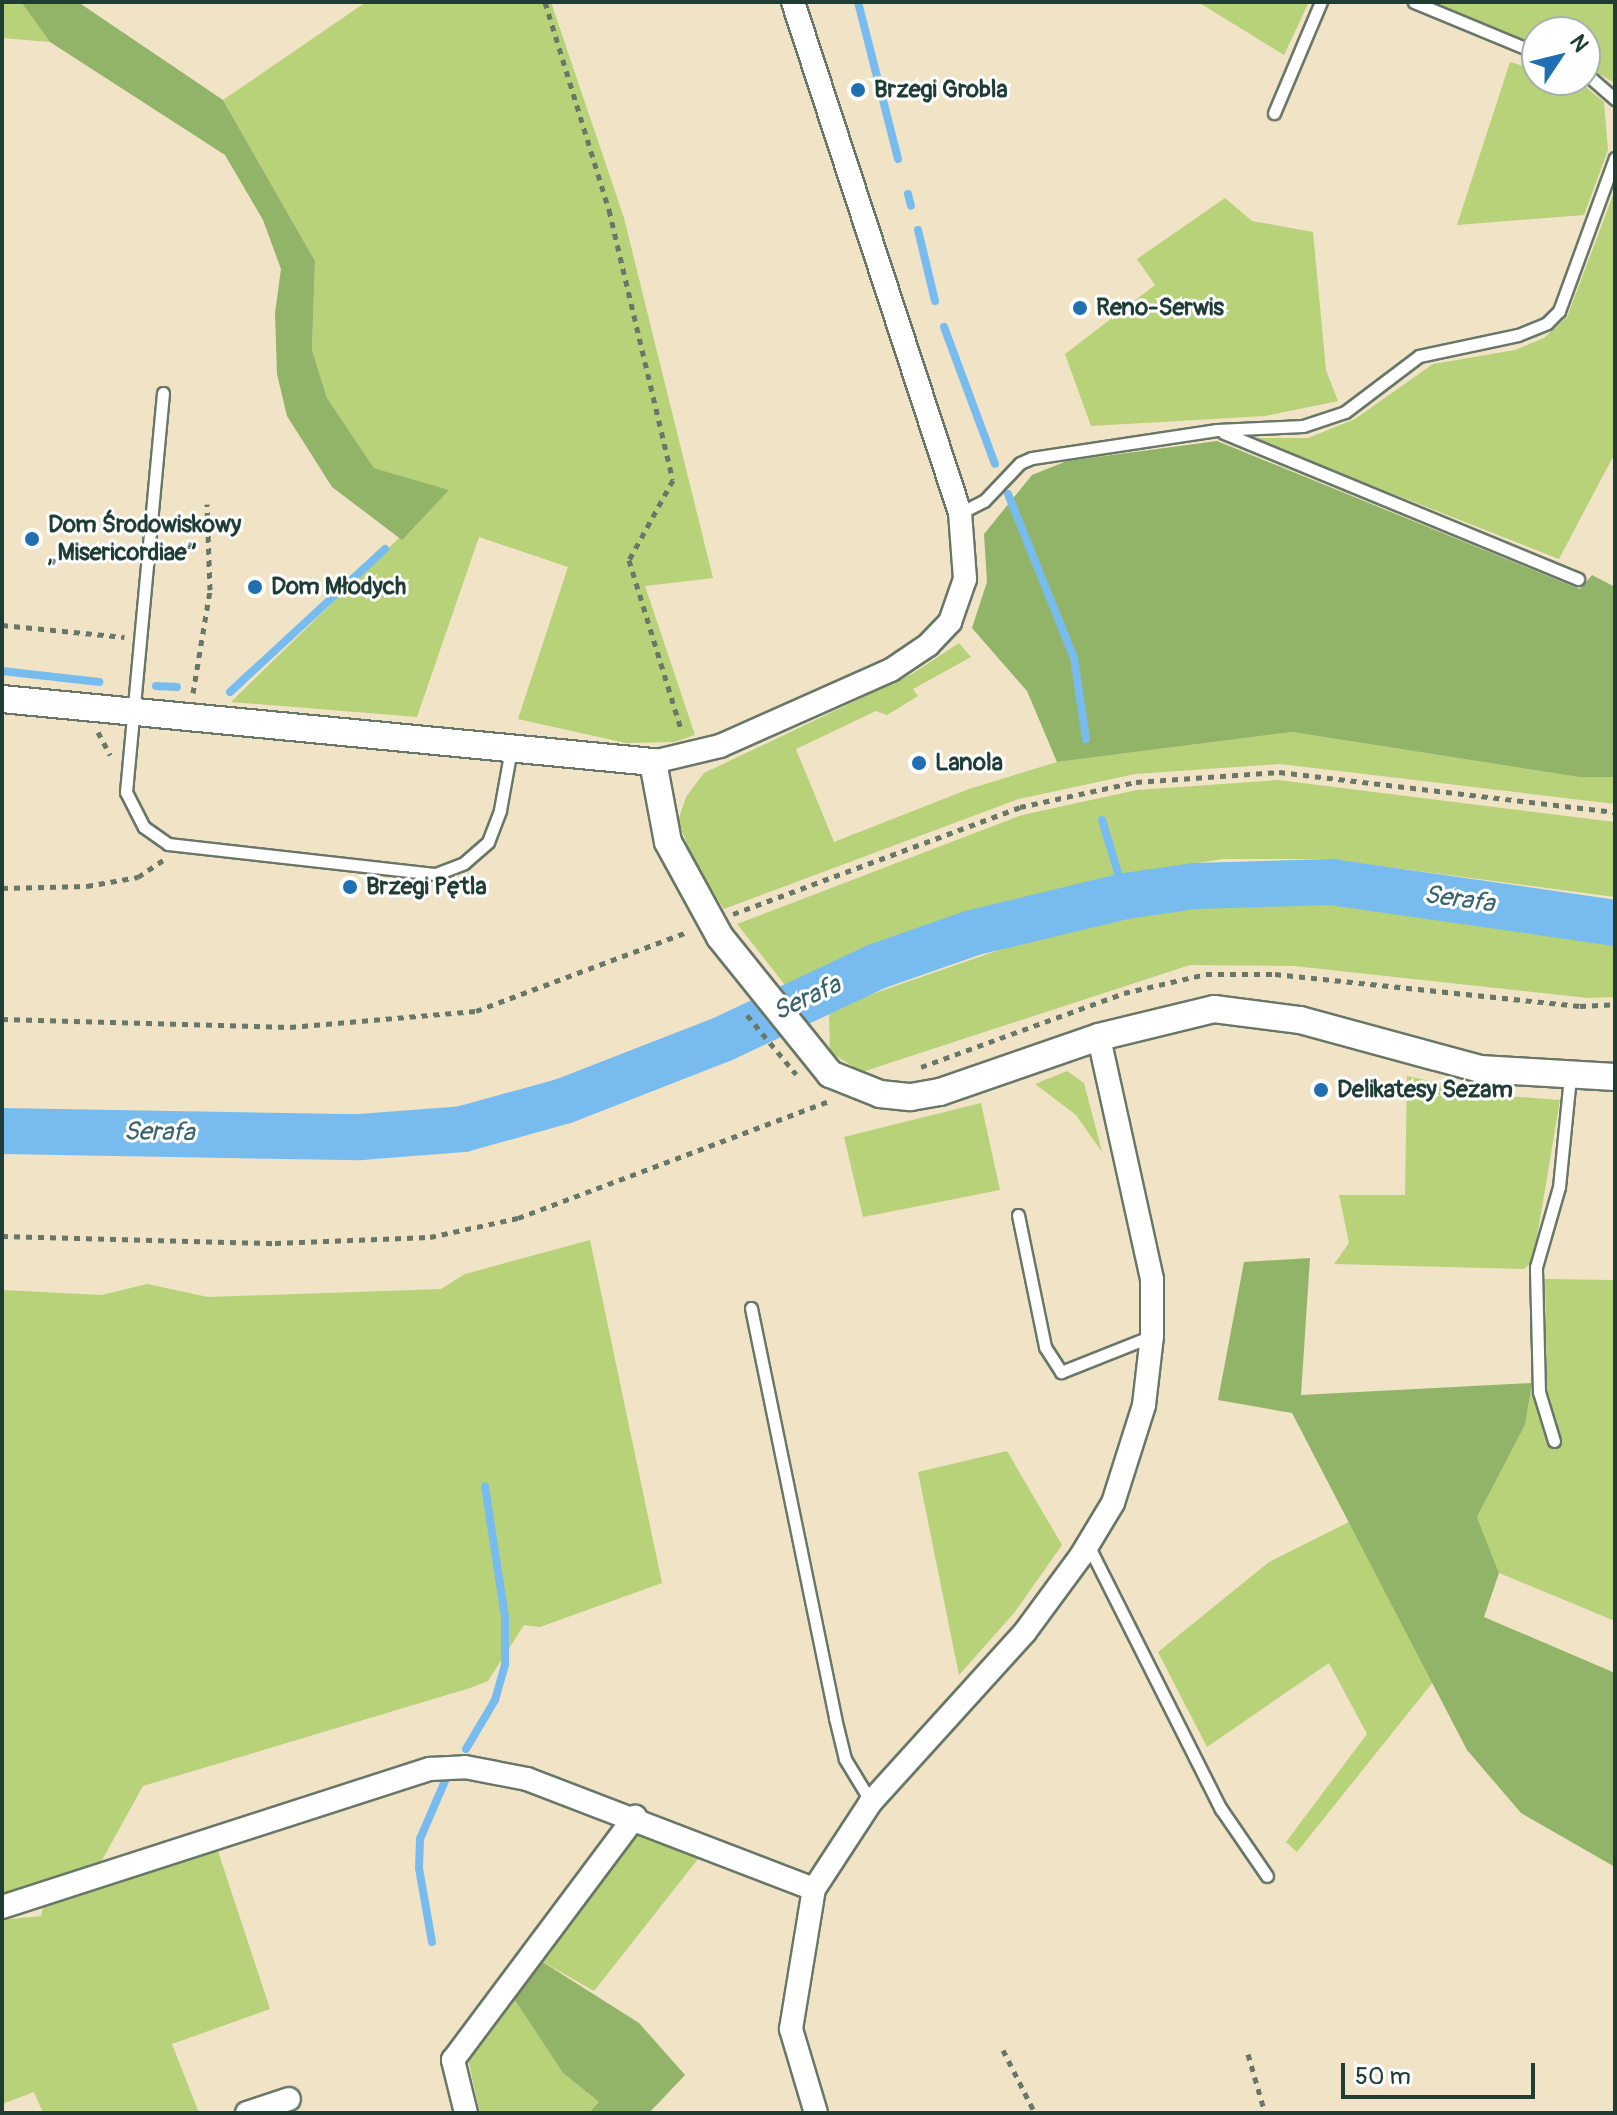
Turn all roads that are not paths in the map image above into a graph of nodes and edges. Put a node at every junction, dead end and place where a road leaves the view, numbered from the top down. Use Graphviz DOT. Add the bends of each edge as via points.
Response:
graph roads {
  1 [pos="793,2"];
  2 [pos="1321,2"];
  3 [pos="1414,2"];
  4 [pos="1521,46"];
  5 [pos="1274,113"];
  6 [pos="1615,158"];
  7 [pos="163,393"];
  8 [pos="1217,430"];
  9 [pos="960,513"];
  10 [pos="1578,579"];
  11 [pos="3,698"];
  12 [pos="131,711"];
  13 [pos="511,749"];
  14 [pos="653,762"];
  15 [pos="1099,1037"];
  16 [pos="1570,1077"];
  17 [pos="1615,1077"];
  18 [pos="1018,1215"];
  19 [pos="751,1308"];
  20 [pos="1152,1336"];
  21 [pos="1554,1441"];
  22 [pos="1088,1545"];
  23 [pos="871,1802"];
  24 [pos="635,1817"];
  25 [pos="1267,1876"];
  26 [pos="814,1889"];
  27 [pos="2,1907"];
  28 [pos="289,2099"];
  29 [pos="247,2113"];
  30 [pos="466,2113"];
  31 [pos="816,2113"];
  1 -- 9 [label="street"];
  2 -- 5 [label="lane"];
  3 -- 4 [label="lane"];
  6 -- 8 [label="lane" via="1559,311 1547,323 1518,335 1419,356 1328,419 1303,426"];
  7 -- 12 [label="lane"];
  8 -- 9 [label="lane" via="1032,458 1020,463 984,501"];
  8 -- 10 [label="lane"];
  9 -- 14 [label="street" via="962,595 950,622 928,645 891,670 689,756"];
  11 -- 12 [label="street"];
  12 -- 13 [label="street"];
  12 -- 13 [label="lane" via="126,792 144,827 168,844 423,872 451,870 488,842"];
  13 -- 14 [label="street"];
  14 -- 15 [label="street" via="668,842 818,1061 860,1089 894,1097 926,1096"];
  15 -- 16 [label="street" via="1191,1012 1240,1009 1480,1069"];
  15 -- 20 [label="street" via="1152,1279"];
  16 -- 17 [label="street"];
  16 -- 21 [label="lane" via="1559,1187 1536,1267 1539,1392"];
  18 -- 20 [label="lane" via="1045,1347 1061,1372"];
  19 -- 23 [label="lane" via="835,1718 845,1759"];
  20 -- 22 [label="street" via="1144,1405 1113,1503"];
  22 -- 23 [label="street" via="1025,1632"];
  22 -- 25 [label="lane" via="1221,1809"];
  23 -- 26 [label="street"];
  24 -- 26 [label="street"];
  24 -- 27 [label="street" via="527,1779 465,1767 430,1769"];
  24 -- 30 [label="street" via="453,2060"];
  26 -- 31 [label="street" via="791,2029"];
  28 -- 29 [label="street"];
}
